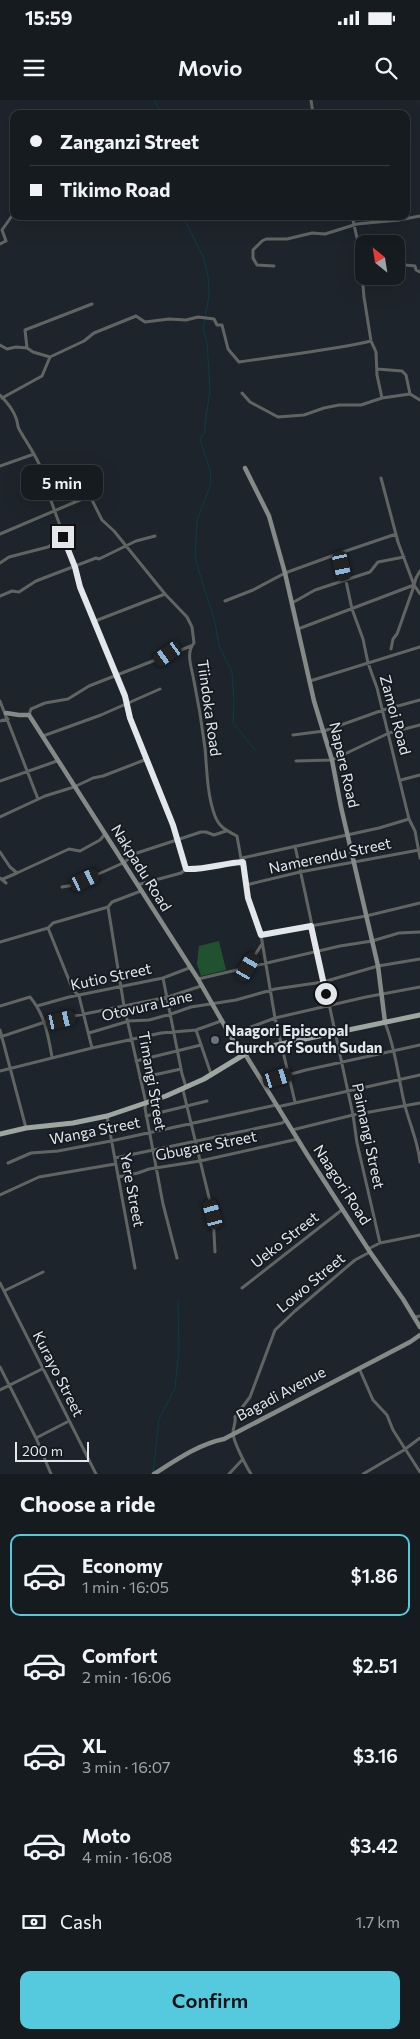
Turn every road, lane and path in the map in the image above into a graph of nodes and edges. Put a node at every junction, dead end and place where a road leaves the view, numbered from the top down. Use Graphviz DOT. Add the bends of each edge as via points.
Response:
graph roads {
  1 [pos="10,219"];
  2 [pos="352,220"];
  3 [pos="399,220"];
  4 [pos="353,225"];
  5 [pos="356,235"];
  6 [pos="0,244"];
  7 [pos="405,265"];
  8 [pos="274,266"];
  9 [pos="420,272"];
  10 [pos="364,285"];
  11 [pos="92,304"];
  12 [pos="371,341"];
  13 [pos="0,345"];
  14 [pos="27,348"];
  15 [pos="50,357"];
  16 [pos="377,369"];
  17 [pos="242,393"];
  18 [pos="410,394"];
  19 [pos="1,396"];
  20 [pos="382,398"];
  21 [pos="420,400"];
  22 [pos="34,454"];
  23 [pos="0,466"];
  24 [pos="245,468"];
  25 [pos="381,478"];
  26 [pos="54,512"];
  27 [pos="0,534"];
  28 [pos="396,534"];
  29 [pos="155,536"];
  30 [pos="63,537"];
  31 [pos="127,546"];
  32 [pos="340,553"];
  33 [pos="404,557"];
  34 [pos="0,562"];
  35 [pos="75,567"];
  36 [pos="420,571"];
  37 [pos="285,573"];
  38 [pos="345,578"];
  39 [pos="414,585"];
  40 [pos="420,592"];
  41 [pos="165,594"];
  42 [pos="0,596"];
  43 [pos="225,601"];
  44 [pos="292,603"];
  45 [pos="352,610"];
  46 [pos="95,622"];
  47 [pos="297,629"];
  48 [pos="191,646"];
  49 [pos="420,647"];
  50 [pos="391,649"];
  51 [pos="368,663"];
  52 [pos="116,676"];
  53 [pos="310,681"];
  54 [pos="160,689"];
  55 [pos="420,700"];
  56 [pos="0,701"];
  57 [pos="128,704"];
  58 [pos="383,710"];
  59 [pos="6,713"];
  60 [pos="29,715"];
  61 [pos="8,719"];
  62 [pos="0,721"];
  63 [pos="420,724"];
  64 [pos="324,730"];
  65 [pos="389,733"];
  66 [pos="43,736"];
  67 [pos="292,736"];
  68 [pos="147,759"];
  69 [pos="332,760"];
  70 [pos="57,761"];
  71 [pos="296,761"];
  72 [pos="28,772"];
  73 [pos="420,776"];
  74 [pos="401,780"];
  75 [pos="0,782"];
  76 [pos="74,787"];
  77 [pos="38,799"];
  78 [pos="0,817"];
  79 [pos="409,819"];
  80 [pos="420,830"];
  81 [pos="226,831"];
  82 [pos="415,831"];
  83 [pos="105,834"];
  84 [pos="347,835"];
  85 [pos="100,840"];
  86 [pos="108,840"];
  87 [pos="178,840"];
  88 [pos="295,846"];
  89 [pos="419,850"];
  90 [pos="0,852"];
  91 [pos="420,858"];
  92 [pos="242,860"];
  93 [pos="353,862"];
  94 [pos="123,863"];
  95 [pos="186,869"];
  96 [pos="17,872"];
  97 [pos="300,872"];
  98 [pos="5,880"];
  99 [pos="246,885"];
  100 [pos="137,886"];
  101 [pos="62,887"];
  102 [pos="141,891"];
  103 [pos="420,903"];
  104 [pos="108,907"];
  105 [pos="366,916"];
  106 [pos="311,926"];
  107 [pos="48,928"];
  108 [pos="420,932"];
  109 [pos="261,935"];
  110 [pos="372,941"];
  111 [pos="0,942"];
  112 [pos="262,943"];
  113 [pos="317,952"];
  114 [pos="420,960"];
  115 [pos="266,963"];
  116 [pos="378,966"];
  117 [pos="248,967"];
  118 [pos="189,968"];
  119 [pos="163,978"];
  120 [pos="198,979"];
  121 [pos="323,982"];
  122 [pos="201,986"];
  123 [pos="420,987"];
  124 [pos="121,988"];
  125 [pos="271,991"];
  126 [pos="381,995"];
  127 [pos="79,996"];
  128 [pos="167,997"];
  129 [pos="211,1003"];
  130 [pos="0,1006"];
  131 [pos="37,1006"];
  132 [pos="124,1006"];
  133 [pos="329,1006"];
  134 [pos="171,1014"];
  135 [pos="84,1015"];
  136 [pos="420,1015"];
  137 [pos="275,1018"];
  138 [pos="221,1020"];
  139 [pos="129,1021"];
  140 [pos="45,1022"];
  141 [pos="385,1022"];
  142 [pos="0,1030"];
  143 [pos="196,1030"];
  144 [pos="174,1032"];
  145 [pos="89,1033"];
  146 [pos="335,1034"];
  147 [pos="230,1035"];
  148 [pos="1,1036"];
  149 [pos="132,1040"];
  150 [pos="282,1044"];
  151 [pos="201,1045"];
  152 [pos="420,1045"];
  153 [pos="92,1048"];
  154 [pos="178,1049"];
  155 [pos="393,1052"];
  156 [pos="243,1055"];
  157 [pos="52,1057"];
  158 [pos="136,1060"];
  159 [pos="341,1063"];
  160 [pos="11,1067"];
  161 [pos="181,1069"];
  162 [pos="0,1071"];
  163 [pos="211,1074"];
  164 [pos="289,1075"];
  165 [pos="420,1075"];
  166 [pos="140,1078"];
  167 [pos="401,1079"];
  168 [pos="262,1082"];
  169 [pos="185,1089"];
  170 [pos="347,1092"];
  171 [pos="207,1101"];
  172 [pos="295,1102"];
  173 [pos="146,1103"];
  174 [pos="420,1103"];
  175 [pos="188,1106"];
  176 [pos="277,1106"];
  177 [pos="405,1106"];
  178 [pos="353,1115"];
  179 [pos="107,1116"];
  180 [pos="146,1116"];
  181 [pos="286,1120"];
  182 [pos="192,1124"];
  183 [pos="26,1128"];
  184 [pos="292,1130"];
  185 [pos="150,1132"];
  186 [pos="0,1134"];
  187 [pos="298,1139"];
  188 [pos="111,1141"];
  189 [pos="197,1142"];
  190 [pos="153,1150"];
  191 [pos="114,1158"];
  192 [pos="200,1160"];
  193 [pos="420,1162"];
  194 [pos="8,1163"];
  195 [pos="115,1164"];
  196 [pos="157,1168"];
  197 [pos="118,1177"];
  198 [pos="0,1195"];
  199 [pos="343,1209"];
  200 [pos="420,1235"];
  201 [pos="380,1243"];
  202 [pos="369,1250"];
  203 [pos="216,1252"];
  204 [pos="176,1258"];
  205 [pos="135,1268"];
  206 [pos="43,1272"];
  207 [pos="0,1283"];
  208 [pos="242,1288"];
  209 [pos="4,1290"];
  210 [pos="417,1316"];
  211 [pos="420,1327"];
  212 [pos="420,1335"];
  213 [pos="0,1368"];
  214 [pos="42,1368"];
  215 [pos="358,1368"];
  216 [pos="10,1385"];
  217 [pos="0,1390"];
  218 [pos="69,1421"];
  219 [pos="233,1433"];
  220 [pos="36,1438"];
  221 [pos="420,1438"];
  222 [pos="404,1450"];
  223 [pos="242,1460"];
  224 [pos="420,1472"];
  225 [pos="51,1474"];
  226 [pos="96,1474"];
  227 [pos="154,1474"];
  228 [pos="229,1474"];
  229 [pos="251,1474"];
  230 [pos="364,1474"];
  1 -- 6 [label="street" via="2,230 6,241"];
  2 -- 4 [label="street"];
  3 -- 4 [label="street"];
  4 -- 5 [label="street"];
  4 -- 8 [label="street" via="325,234 262,241 253,250 253,258 257,265"];
  7 -- 9 [label="street" via="415,266"];
  10 -- 12 [label="street"];
  11 -- 14 [label="street" via="25,330"];
  12 -- 15 [label="street" via="239,362 228,349 222,325 217,325 214,319 198,317 145,322 136,316 94,333"];
  12 -- 16 [label="street" via="376,352"];
  13 -- 14 [label="street" via="7,349"];
  14 -- 15 [label="street"];
  15 -- 19 [label="street" via="42,376"];
  16 -- 18 [label="street" via="402,371"];
  16 -- 20 [label="street"];
  17 -- 20 [label="street" via="250,402 278,417 304,415 339,405 361,405"];
  18 -- 20 [label="street"];
  18 -- 21 [label="street"];
  19 -- 22 [label="street" via="12,409 18,427"];
  22 -- 23 [label="street"];
  22 -- 26 [label="street" via="45,478"];
  24 -- 37 [label="street, Napere Road" via="269,516"];
  25 -- 28 [label="street"];
  26 -- 27 [label="street"];
  26 -- 30 [label="street"];
  26 -- 31 [label="street, Tiindoka Road" via="87,498 92,500 102,520"];
  28 -- 32 [label="street"];
  28 -- 33 [label="street"];
  29 -- 31 [label="street"];
  30 -- 34 [label="street" via="48,547"];
  30 -- 35 [label="street"];
  31 -- 35 [label="street"];
  31 -- 41 [label="street, Tiindoka Road"];
  32 -- 37 [label="street"];
  32 -- 38 [label="street, Zamoi Road"];
  33 -- 38 [label="street" via="378,562 370,572"];
  33 -- 39 [label="street"];
  35 -- 42 [label="street" via="36,581 19,592"];
  35 -- 46 [label="street"];
  36 -- 39 [label="street"];
  37 -- 43 [label="street"];
  37 -- 44 [label="street, Napere Road"];
  38 -- 44 [label="street"];
  38 -- 45 [label="street, Zamoi Road"];
  39 -- 40 [label="street"];
  39 -- 45 [label="street"];
  39 -- 50 [label="street"];
  41 -- 46 [label="street"];
  41 -- 48 [label="street, Tiindoka Road" via="187,617 193,635"];
  44 -- 47 [label="street, Napere Road"];
  45 -- 47 [label="street"];
  45 -- 51 [label="street, Zamoi Road"];
  46 -- 52 [label="street"];
  47 -- 53 [label="street, Napere Road"];
  48 -- 52 [label="street"];
  48 -- 81 [label="street, Tiindoka Road" via="189,657 214,814"];
  49 -- 51 [label="street"];
  51 -- 53 [label="street"];
  51 -- 58 [label="street, Zamoi Road"];
  52 -- 57 [label="street"];
  52 -- 60 [label="street" via="89,686 68,699 31,709"];
  53 -- 64 [label="street, Napere Road"];
  54 -- 57 [label="street"];
  55 -- 58 [label="street"];
  56 -- 59 [label="street"];
  57 -- 66 [label="street"];
  57 -- 68 [label="street" via="130,718"];
  58 -- 64 [label="street"];
  58 -- 65 [label="street, Zamoi Road"];
  59 -- 60 [label="street"];
  59 -- 61 [label="street"];
  60 -- 66 [label="street, Nakpadu Road"];
  61 -- 62 [label="street"];
  61 -- 72 [label="street"];
  63 -- 65 [label="street"];
  64 -- 67 [label="street"];
  64 -- 69 [label="street, Napere Road"];
  65 -- 69 [label="street"];
  65 -- 74 [label="street, Zamoi Road"];
  66 -- 70 [label="street, Nakpadu Road"];
  68 -- 76 [label="street"];
  68 -- 87 [label="street"];
  69 -- 71 [label="street"];
  69 -- 84 [label="street, Napere Road"];
  70 -- 72 [label="street"];
  70 -- 76 [label="street, Nakpadu Road"];
  72 -- 75 [label="street"];
  72 -- 77 [label="street"];
  73 -- 74 [label="street"];
  74 -- 79 [label="street, Zamoi Road"];
  76 -- 77 [label="street"];
  76 -- 83 [label="street, Nakpadu Road"];
  77 -- 78 [label="street"];
  79 -- 82 [label="street, Zamoi Road"];
  79 -- 84 [label="street"];
  80 -- 82 [label="street"];
  81 -- 87 [label="street" via="214,835 206,832"];
  81 -- 92 [label="street, Tiindoka Road" via="237,836"];
  82 -- 89 [label="street, Zamoi Road"];
  83 -- 85 [label="street"];
  83 -- 86 [label="street, Nakpadu Road"];
  84 -- 88 [label="street"];
  84 -- 93 [label="street, Napere Road"];
  85 -- 86 [label="street"];
  85 -- 96 [label="street" via="80,851 69,849"];
  86 -- 94 [label="street, Nakpadu Road"];
  87 -- 94 [label="street" via="137,853"];
  87 -- 95 [label="street"];
  88 -- 92 [label="street"];
  88 -- 97 [label="street, Paimangi Street"];
  89 -- 91 [label="street, Zamoi Road"];
  89 -- 93 [label="street, Namerendu Street"];
  90 -- 96 [label="street"];
  92 -- 95 [label="street"];
  92 -- 99 [label="street"];
  93 -- 97 [label="street, Namerendu Street"];
  93 -- 105 [label="street, Napere Road"];
  94 -- 100 [label="street, Nakpadu Road"];
  94 -- 101 [label="street" via="74,885"];
  95 -- 100 [label="street"];
  96 -- 98 [label="street"];
  97 -- 99 [label="street, Namerendu Street"];
  97 -- 106 [label="street, Paimangi Street"];
  99 -- 109 [label="street"];
  100 -- 102 [label="street, Nakpadu Road"];
  102 -- 104 [label="street" via="112,902"];
  102 -- 118 [label="street, Nakpadu Road"];
  103 -- 105 [label="street"];
  104 -- 107 [label="street" via="53,923"];
  104 -- 124 [label="street, Timangi Street"];
  105 -- 106 [label="street"];
  105 -- 110 [label="street, Napere Road"];
  106 -- 109 [label="street"];
  106 -- 113 [label="street, Paimangi Street"];
  107 -- 111 [label="street"];
  107 -- 127 [label="street" via="73,990"];
  108 -- 110 [label="street" via="399,933"];
  109 -- 112 [label="street"];
  110 -- 113 [label="street"];
  110 -- 116 [label="street, Napere Road"];
  112 -- 115 [label="street"];
  112 -- 117 [label="street"];
  113 -- 115 [label="street"];
  113 -- 121 [label="street, Paimangi Street"];
  114 -- 116 [label="street, Otovura Lane"];
  115 -- 117 [label="street"];
  115 -- 125 [label="street"];
  116 -- 121 [label="street, Otovura Lane"];
  116 -- 126 [label="street, Napere Road"];
  117 -- 120 [label="street"];
  118 -- 119 [label="street, Kutio Street"];
  118 -- 120 [label="street, Nakpadu Road"];
  119 -- 124 [label="street, Kutio Street"];
  119 -- 128 [label="street"];
  120 -- 122 [label="street, Nakpadu Road"];
  121 -- 125 [label="street, Otovura Lane"];
  121 -- 133 [label="street, Paimangi Street"];
  122 -- 128 [label="street"];
  122 -- 129 [label="street, Nakpadu Road"];
  123 -- 126 [label="street"];
  124 -- 127 [label="street, Kutio Street"];
  124 -- 132 [label="street, Timangi Street"];
  125 -- 129 [label="street, Otovura Lane"];
  125 -- 137 [label="street"];
  126 -- 133 [label="street"];
  126 -- 141 [label="street, Napere Road"];
  127 -- 131 [label="street, Kutio Street"];
  127 -- 135 [label="street"];
  128 -- 132 [label="street"];
  128 -- 134 [label="street"];
  129 -- 134 [label="street, Otovura Lane"];
  129 -- 138 [label="street, Nakpadu Road"];
  130 -- 131 [label="street" via="30,997"];
  131 -- 140 [label="street"];
  132 -- 135 [label="street"];
  132 -- 139 [label="street, Timangi Street"];
  133 -- 137 [label="street"];
  133 -- 146 [label="street, Paimangi Street"];
  134 -- 139 [label="street, Otovura Lane"];
  134 -- 144 [label="street"];
  135 -- 140 [label="street"];
  135 -- 145 [label="street"];
  136 -- 141 [label="main road"];
  137 -- 147 [label="street"];
  137 -- 150 [label="street"];
  138 -- 143 [label="street"];
  138 -- 147 [label="street, Nakpadu Road"];
  139 -- 145 [label="street, Otovura Lane"];
  139 -- 149 [label="street, Timangi Street"];
  140 -- 148 [label="street"];
  140 -- 157 [label="street"];
  141 -- 146 [label="main road"];
  141 -- 155 [label="street"];
  142 -- 148 [label="street"];
  143 -- 144 [label="street"];
  143 -- 151 [label="street"];
  144 -- 149 [label="street"];
  144 -- 154 [label="street"];
  145 -- 153 [label="street"];
  146 -- 150 [label="main road"];
  146 -- 159 [label="street, Paimangi Street"];
  147 -- 156 [label="street, Nakpadu Road"];
  148 -- 160 [label="street"];
  149 -- 153 [label="street"];
  149 -- 158 [label="street, Timangi Street"];
  150 -- 156 [label="main road"];
  150 -- 164 [label="street"];
  151 -- 154 [label="street"];
  151 -- 163 [label="street"];
  152 -- 155 [label="street"];
  153 -- 157 [label="street"];
  154 -- 158 [label="street"];
  154 -- 161 [label="street"];
  155 -- 159 [label="street"];
  155 -- 167 [label="street"];
  156 -- 163 [label="main road"];
  156 -- 168 [label="street, Naagori Road"];
  157 -- 160 [label="street"];
  158 -- 166 [label="street, Timangi Street"];
  159 -- 164 [label="street"];
  159 -- 170 [label="street, Paimangi Street"];
  160 -- 162 [label="street"];
  160 -- 183 [label="street"];
  161 -- 166 [label="street"];
  161 -- 169 [label="street"];
  163 -- 169 [label="main road"];
  164 -- 168 [label="street"];
  164 -- 172 [label="street"];
  165 -- 167 [label="street, Wanga Street"];
  166 -- 173 [label="street, Timangi Street"];
  167 -- 170 [label="street, Wanga Street"];
  167 -- 177 [label="street"];
  168 -- 176 [label="street, Naagori Road"];
  169 -- 173 [label="main road"];
  169 -- 175 [label="street"];
  170 -- 172 [label="street, Wanga Street"];
  170 -- 178 [label="street, Paimangi Street"];
  171 -- 175 [label="street"];
  172 -- 176 [label="street, Wanga Street"];
  173 -- 179 [label="main road"];
  173 -- 180 [label="street, Timangi Street"];
  174 -- 177 [label="street"];
  175 -- 180 [label="street"];
  175 -- 182 [label="street"];
  176 -- 181 [label="street, Naagori Road"];
  176 -- 182 [label="street, Wanga Street"];
  177 -- 178 [label="street"];
  177 -- 193 [label="street"];
  178 -- 184 [label="street"];
  178 -- 201 [label="street, Paimangi Street"];
  179 -- 183 [label="main road"];
  179 -- 188 [label="street, Yere Street"];
  180 -- 185 [label="street, Timangi Street"];
  181 -- 184 [label="street, Naagori Road"];
  181 -- 189 [label="street"];
  182 -- 185 [label="street, Wanga Street"];
  182 -- 189 [label="street"];
  183 -- 186 [label="main road"];
  184 -- 187 [label="street, Naagori Road"];
  185 -- 188 [label="street, Wanga Street"];
  185 -- 190 [label="street, Timangi Street"];
  187 -- 192 [label="street, Gbugare Street"];
  187 -- 199 [label="street, Naagori Road"];
  188 -- 191 [label="street, Yere Street"];
  188 -- 194 [label="street, Wanga Street" via="31,1153"];
  189 -- 190 [label="street"];
  189 -- 192 [label="street"];
  190 -- 191 [label="street"];
  190 -- 196 [label="street, Timangi Street"];
  191 -- 195 [label="street, Yere Street"];
  192 -- 196 [label="street, Gbugare Street"];
  192 -- 203 [label="street" via="213,1214"];
  195 -- 197 [label="street, Yere Street"];
  195 -- 198 [label="street" via="39,1177"];
  196 -- 197 [label="street, Gbugare Street"];
  196 -- 204 [label="street, Timangi Street"];
  197 -- 205 [label="street, Yere Street"];
  199 -- 202 [label="street, Naagori Road"];
  199 -- 208 [label="street, Ueko Street"];
  200 -- 201 [label="street, Lowo Street"];
  201 -- 202 [label="street, Lowo Street"];
  202 -- 210 [label="street, Naagori Road"];
  202 -- 219 [label="street, Lowo Street" via="294,1311 276,1330 250,1397 235,1416"];
  206 -- 209 [label="street"];
  207 -- 209 [label="street, Kurayo Street"];
  209 -- 214 [label="street, Kurayo Street"];
  210 -- 211 [label="street, Naagori Road"];
  212 -- 215 [label="street, Bagadi Avenue"];
  213 -- 216 [label="street"];
  214 -- 216 [label="street"];
  214 -- 218 [label="street, Kurayo Street"];
  215 -- 219 [label="street, Bagadi Avenue"];
  215 -- 222 [label="street" via="373,1400 387,1415"];
  216 -- 217 [label="street"];
  216 -- 220 [label="street"];
  218 -- 220 [label="street"];
  218 -- 226 [label="street, Kurayo Street"];
  219 -- 223 [label="street"];
  219 -- 227 [label="street, Bagadi Avenue" via="190,1452"];
  220 -- 225 [label="street"];
  221 -- 222 [label="street"];
  222 -- 224 [label="street"];
  222 -- 230 [label="street"];
  223 -- 228 [label="street"];
  223 -- 229 [label="street"];
}
